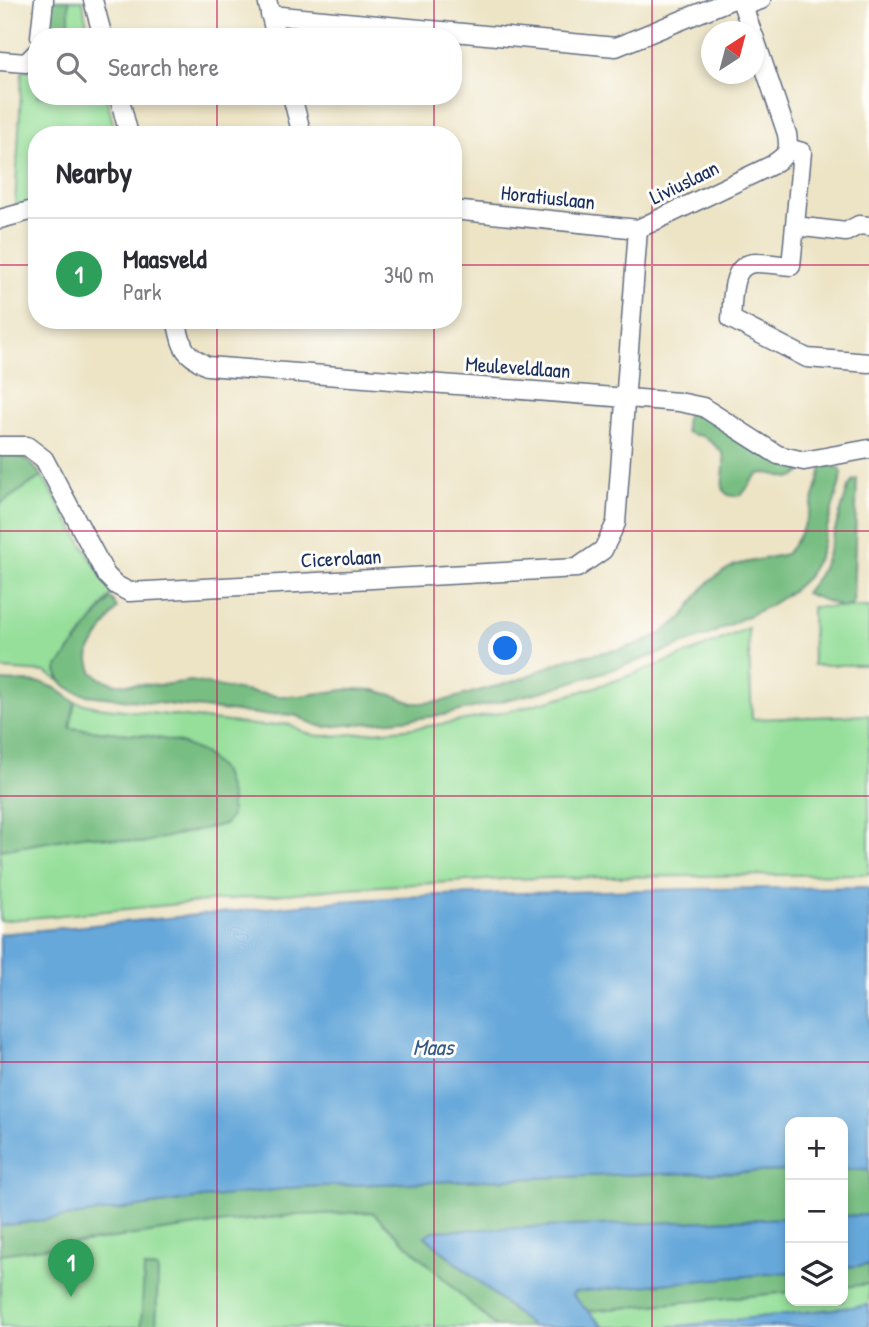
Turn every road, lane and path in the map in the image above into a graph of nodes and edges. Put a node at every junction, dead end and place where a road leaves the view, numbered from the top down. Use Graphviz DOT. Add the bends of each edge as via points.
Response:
graph roads {
  1 [pos="44,0"];
  2 [pos="93,0"];
  3 [pos="761,0"];
  4 [pos="738,2"];
  5 [pos="269,7"];
  6 [pos="747,21"];
  7 [pos="41,28"];
  8 [pos="101,28"];
  9 [pos="274,28"];
  10 [pos="451,28"];
  11 [pos="462,29"];
  12 [pos="28,60"];
  13 [pos="0,61"];
  14 [pos="764,66"];
  15 [pos="121,105"];
  16 [pos="294,105"];
  17 [pos="127,126"];
  18 [pos="300,126"];
  19 [pos="789,148"];
  20 [pos="462,210"];
  21 [pos="28,211"];
  22 [pos="0,219"];
  23 [pos="796,226"];
  24 [pos="869,226"];
  25 [pos="638,229"];
  26 [pos="178,329"];
  27 [pos="869,363"];
  28 [pos="625,397"];
  29 [pos="0,446"];
  30 [pos="869,449"];
  1 -- 7 [label="street"];
  2 -- 8 [label="street"];
  3 -- 4 [label="street"];
  4 -- 6 [label="street"];
  4 -- 11 [label="street" via="616,47"];
  5 -- 9 [label="street"];
  5 -- 10 [label="street"];
  12 -- 13 [label="street"];
  14 -- 19 [label="street"];
  15 -- 17 [label="street"];
  16 -- 18 [label="street"];
  19 -- 23 [label="street" via="802,152"];
  19 -- 25 [label="street, Liviuslaan" via="772,165"];
  20 -- 25 [label="street, Horatiuslaan"];
  21 -- 22 [label="street"];
  23 -- 24 [label="street" via="846,232"];
  23 -- 27 [label="street" via="791,266 754,262 742,267 735,277 731,318 807,358"];
  25 -- 28 [label="street, Liviuslaan"];
  26 -- 28 [label="street, Meuleveldlaan" via="190,357 207,366"];
  28 -- 29 [label="street, Cicerolaan" via="616,523 603,550 578,568 129,592 106,575 44,459 27,446"];
  28 -- 30 [label="street, Meuleveldlaan" via="703,407 778,455 804,461"];
}
